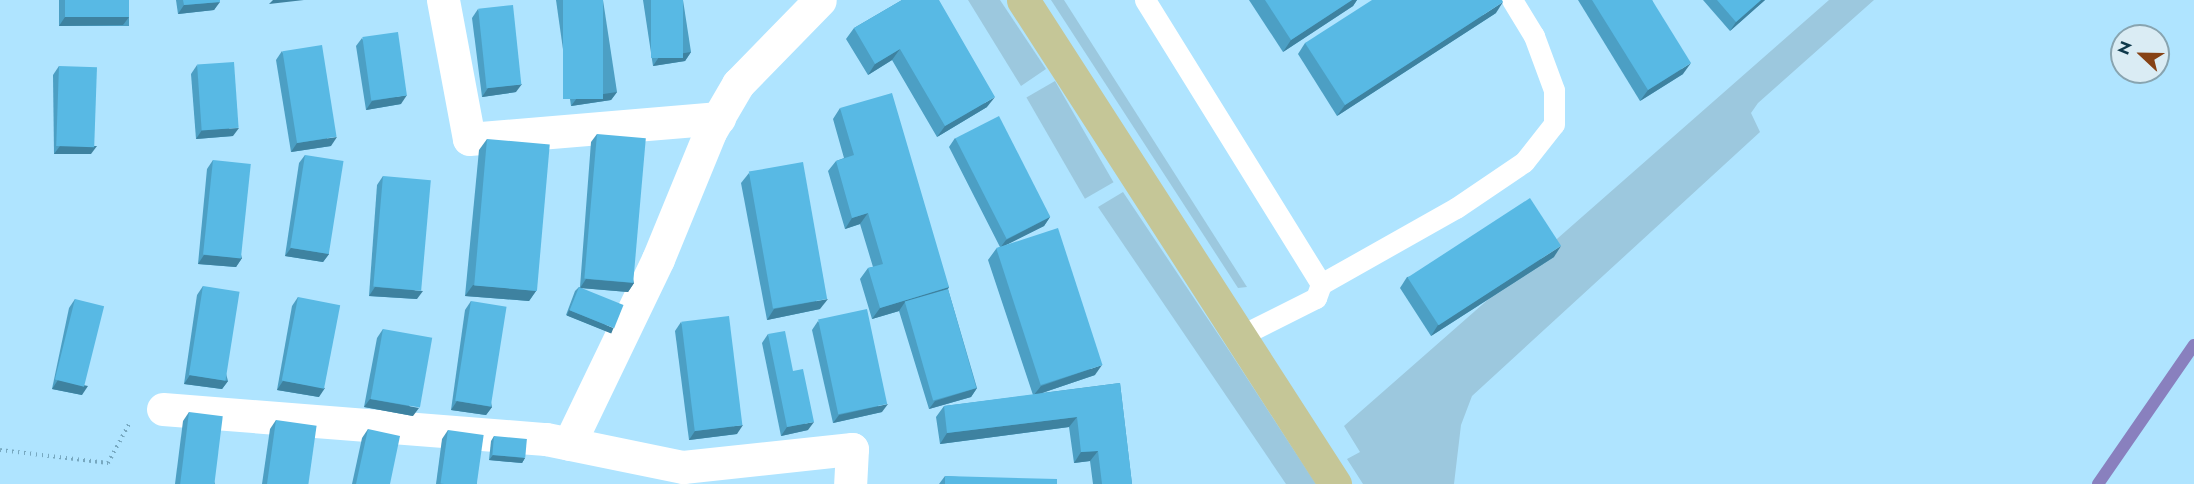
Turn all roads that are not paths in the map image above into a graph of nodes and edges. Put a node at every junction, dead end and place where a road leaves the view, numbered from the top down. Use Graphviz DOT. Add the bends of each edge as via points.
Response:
graph roads {
  1 [pos="443,0"];
  2 [pos="820,0"];
  3 [pos="1023,0"];
  4 [pos="1145,0"];
  5 [pos="1512,0"];
  6 [pos="718,118"];
  7 [pos="1321,284"];
  8 [pos="1240,336"];
  9 [pos="163,409"];
  10 [pos="568,444"];
  11 [pos="850,484"];
  12 [pos="1335,484"];
  1 -- 6 [label="street" via="469,139"];
  2 -- 6 [label="street" via="738,84"];
  3 -- 8 [label="main road"];
  4 -- 7 [label="lane"];
  5 -- 7 [label="lane" via="1534,36 1554,90 1554,124 1524,162 1456,208"];
  6 -- 10 [label="street" via="658,259"];
  7 -- 8 [label="lane" via="1316,298"];
  8 -- 12 [label="main road"];
  9 -- 10 [label="street"];
  10 -- 11 [label="street" via="683,467 852,449"];
}
